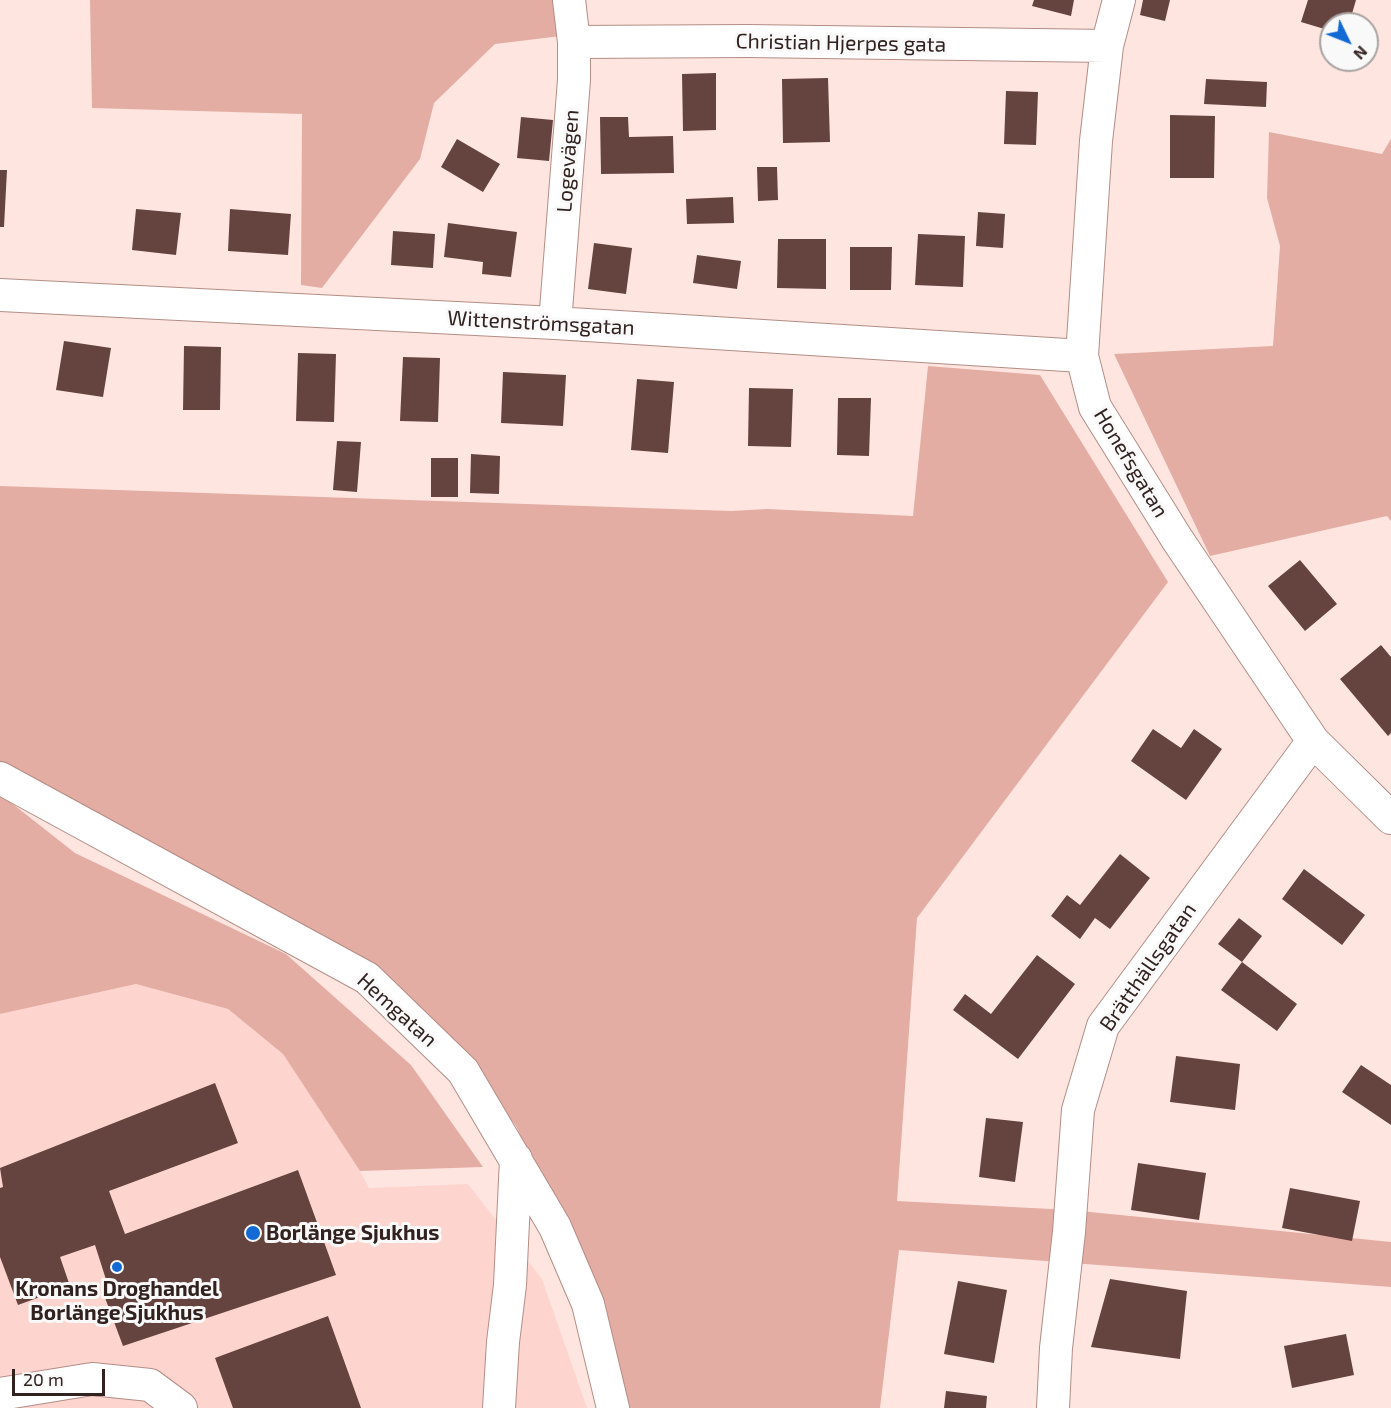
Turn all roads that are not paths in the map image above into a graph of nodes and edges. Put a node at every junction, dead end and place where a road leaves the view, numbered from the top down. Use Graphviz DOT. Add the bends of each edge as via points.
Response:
graph roads {
  1 [pos="569,0"];
  2 [pos="1119,0"];
  3 [pos="574,42"];
  4 [pos="1107,46"];
  5 [pos="0,295"];
  6 [pos="555,323"];
  7 [pos="1082,356"];
  8 [pos="1313,741"];
  9 [pos="0,778"];
  10 [pos="1391,818"];
  11 [pos="516,1159"];
  12 [pos="0,1394"];
  13 [pos="182,1408"];
  14 [pos="499,1408"];
  15 [pos="613,1408"];
  16 [pos="1053,1408"];
  1 -- 3 [label="street, Logevägen"];
  2 -- 4 [label="street, Honefsgatan"];
  3 -- 4 [label="street, Christian Hjerpes gata"];
  3 -- 6 [label="street, Logevägen"];
  4 -- 7 [label="street, Honefsgatan" via="1096,141"];
  5 -- 6 [label="street, Wittenströmsgatan"];
  6 -- 7 [label="street, Wittenströmsgatan"];
  7 -- 8 [label="street, Honefsgatan" via="1095,407 1177,539"];
  8 -- 10 [label="street, Honefsgatan"];
  8 -- 16 [label="street, Brätthällsgatan" via="1103,1026 1078,1110"];
  9 -- 11 [label="street, Hemgatan" via="367,978 464,1071"];
  11 -- 14 [label="street"];
  11 -- 15 [label="street, Hemgatan" via="555,1227 588,1304"];
  12 -- 13 [label="street" via="92,1379 150,1385"];
}
